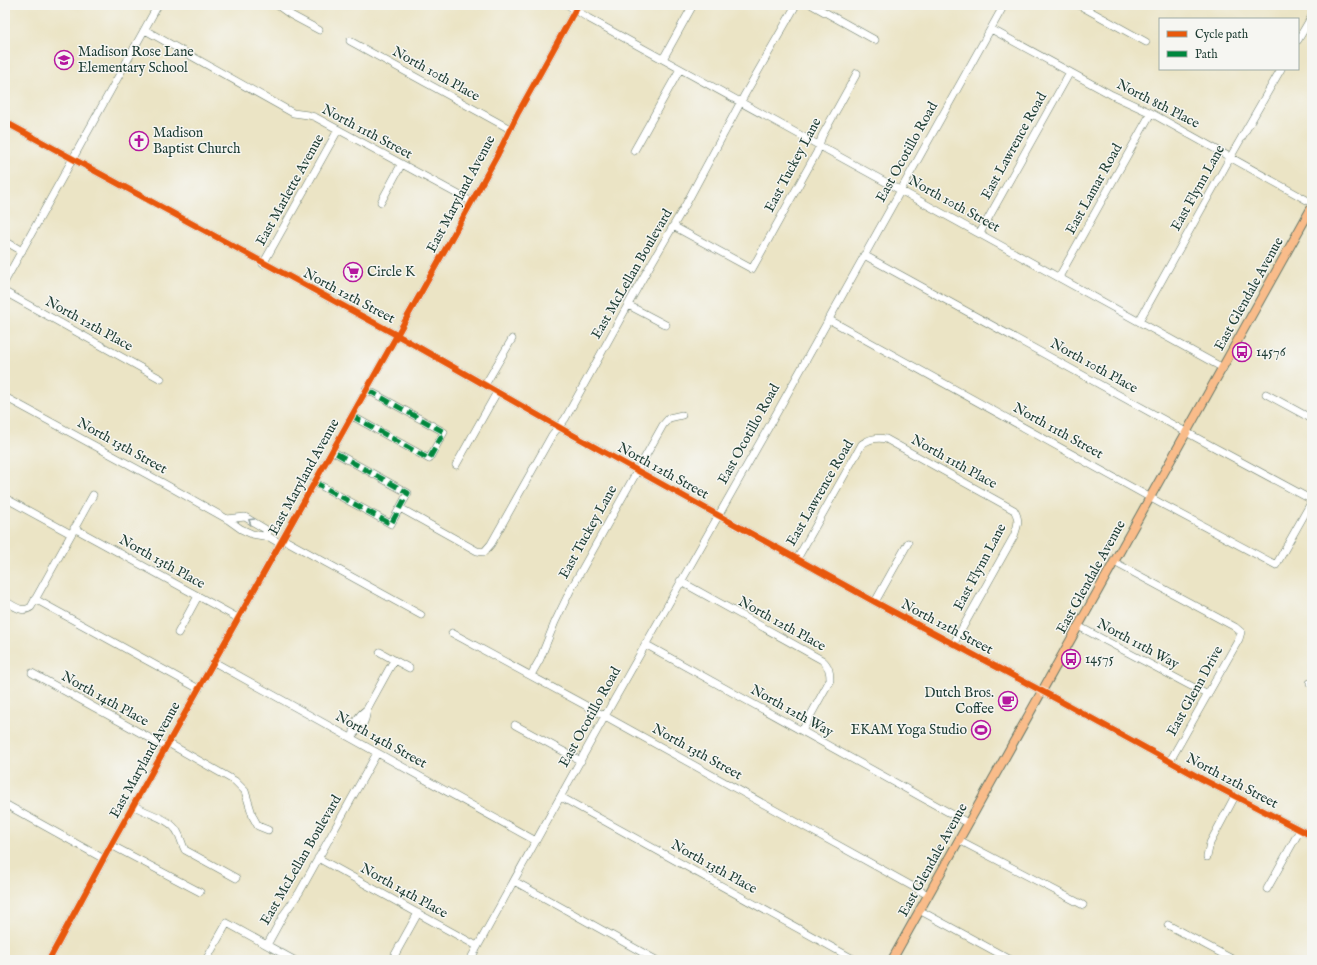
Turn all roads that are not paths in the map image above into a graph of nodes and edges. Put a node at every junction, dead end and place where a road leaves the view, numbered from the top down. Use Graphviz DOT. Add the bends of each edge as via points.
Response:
graph roads {
  1 [pos="158,5"];
  2 [pos="277,5"];
  3 [pos="568,5"];
  4 [pos="693,5"];
  5 [pos="796,5"];
  6 [pos="812,5"];
  7 [pos="1004,5"];
  8 [pos="1079,5"];
  9 [pos="577,8"];
  10 [pos="1312,16"];
  11 [pos="991,29"];
  12 [pos="145,30"];
  13 [pos="319,30"];
  14 [pos="1299,38"];
  15 [pos="350,40"];
  16 [pos="875,40"];
  17 [pos="1146,42"];
  18 [pos="662,59"];
  19 [pos="680,69"];
  20 [pos="1280,70"];
  21 [pos="1070,72"];
  22 [pos="857,73"];
  23 [pos="741,103"];
  24 [pos="1151,114"];
  25 [pos="5,122"];
  26 [pos="510,129"];
  27 [pos="338,130"];
  28 [pos="819,145"];
  29 [pos="634,151"];
  30 [pos="1230,158"];
  31 [pos="72,160"];
  32 [pos="401,165"];
  33 [pos="901,190"];
  34 [pos="381,202"];
  35 [pos="472,202"];
  36 [pos="1312,203"];
  37 [pos="1312,207"];
  38 [pos="673,226"];
  39 [pos="980,233"];
  40 [pos="5,241"];
  41 [pos="22,251"];
  42 [pos="864,254"];
  43 [pos="263,264"];
  44 [pos="1059,277"];
  45 [pos="5,282"];
  46 [pos="5,292"];
  47 [pos="628,305"];
  48 [pos="828,319"];
  49 [pos="1139,321"];
  50 [pos="666,325"];
  51 [pos="397,335"];
  52 [pos="512,339"];
  53 [pos="1223,368"];
  54 [pos="161,378"];
  55 [pos="485,386"];
  56 [pos="366,389"];
  57 [pos="497,392"];
  58 [pos="1266,394"];
  59 [pos="5,397"];
  60 [pos="682,415"];
  61 [pos="352,416"];
  62 [pos="1312,419"];
  63 [pos="558,427"];
  64 [pos="1187,432"];
  65 [pos="867,440"];
  66 [pos="332,451"];
  67 [pos="456,465"];
  68 [pos="637,471"];
  69 [pos="314,482"];
  70 [pos="93,495"];
  71 [pos="1151,497"];
  72 [pos="5,498"];
  73 [pos="1312,500"];
  74 [pos="400,508"];
  75 [pos="718,515"];
  76 [pos="227,519"];
  77 [pos="1018,524"];
  78 [pos="73,531"];
  79 [pos="269,537"];
  80 [pos="282,542"];
  81 [pos="908,543"];
  82 [pos="797,559"];
  83 [pos="1114,562"];
  84 [pos="680,581"];
  85 [pos="198,596"];
  86 [pos="36,598"];
  87 [pos="5,601"];
  88 [pos="875,602"];
  89 [pos="421,615"];
  90 [pos="238,618"];
  91 [pos="1078,626"];
  92 [pos="178,633"];
  93 [pos="452,633"];
  94 [pos="954,643"];
  95 [pos="645,644"];
  96 [pos="380,652"];
  97 [pos="394,660"];
  98 [pos="214,662"];
  99 [pos="409,668"];
  100 [pos="32,673"];
  101 [pos="531,676"];
  102 [pos="199,689"];
  103 [pos="1042,691"];
  104 [pos="1208,695"];
  105 [pos="605,716"];
  106 [pos="515,725"];
  107 [pos="802,731"];
  108 [pos="353,735"];
  109 [pos="167,745"];
  110 [pos="377,753"];
  111 [pos="581,761"];
  112 [pos="1170,761"];
  113 [pos="1235,796"];
  114 [pos="560,797"];
  115 [pos="5,804"];
  116 [pos="133,806"];
  117 [pos="968,824"];
  118 [pos="268,830"];
  119 [pos="1300,830"];
  120 [pos="1312,836"];
  121 [pos="959,840"];
  122 [pos="536,841"];
  123 [pos="111,845"];
  124 [pos="1207,857"];
  125 [pos="318,858"];
  126 [pos="104,859"];
  127 [pos="236,878"];
  128 [pos="514,881"];
  129 [pos="1267,889"];
  130 [pos="200,892"];
  131 [pos="928,895"];
  132 [pos="1083,905"];
  133 [pos="919,910"];
  134 [pos="418,913"];
  135 [pos="1168,925"];
  136 [pos="267,945"];
  137 [pos="477,946"];
  138 [pos="49,960"];
  139 [pos="206,960"];
  140 [pos="294,960"];
  141 [pos="392,960"];
  142 [pos="470,960"];
  143 [pos="656,960"];
  144 [pos="855,960"];
  145 [pos="892,960"];
  146 [pos="1011,960"];
  147 [pos="1234,960"];
  1 -- 12 [label="street"];
  2 -- 13 [label="street"];
  3 -- 9 [label="street, North 10th Street"];
  4 -- 18 [label="street"];
  5 -- 23 [label="street, East McLellan Boulevard"];
  6 -- 16 [label="street"];
  7 -- 11 [label="street, East Ocotillo Road"];
  8 -- 17 [label="street"];
  9 -- 18 [label="street, North 10th Street"];
  9 -- 26 [label="street, East Maryland Avenue"];
  10 -- 14 [label="street"];
  11 -- 21 [label="street, North 8th Place"];
  11 -- 33 [label="street, East Ocotillo Road"];
  12 -- 27 [label="street, North 11th Street" via="293,113 308,115"];
  12 -- 31 [label="street"];
  15 -- 26 [label="street, North 10th Place"];
  18 -- 19 [label="street, North 10th Street"];
  19 -- 23 [label="street, North 10th Street"];
  19 -- 29 [label="street"];
  20 -- 30 [label="street, East Flynn Lane"];
  21 -- 24 [label="street, North 8th Place"];
  21 -- 39 [label="street, East Lawrence Road"];
  22 -- 28 [label="street, East Tuckey Lane"];
  23 -- 28 [label="street, North 10th Street"];
  23 -- 38 [label="street, East McLellan Boulevard"];
  24 -- 30 [label="street, North 8th Place"];
  24 -- 44 [label="street, East Lamar Road"];
  25 -- 31 [label="street, North 12th Street"];
  26 -- 35 [label="street, East Maryland Avenue"];
  27 -- 32 [label="street, North 11th Street"];
  27 -- 43 [label="street, East Marlette Avenue"];
  28 -- 33 [label="street, North 10th Street"];
  28 -- 38 [label="street, East Tuckey Lane" via="752,269"];
  30 -- 36 [label="street, North 8th Place"];
  30 -- 49 [label="street, East Flynn Lane"];
  31 -- 41 [label="street"];
  31 -- 43 [label="street, North 12th Street"];
  32 -- 34 [label="street"];
  32 -- 35 [label="street, North 11th Street"];
  33 -- 39 [label="street, North 10th Street"];
  33 -- 42 [label="street, East Ocotillo Road"];
  35 -- 51 [label="street, East Maryland Avenue"];
  37 -- 53 [label="main road, East Glendale Avenue"];
  38 -- 47 [label="street, East McLellan Boulevard"];
  39 -- 44 [label="street, North 10th Street"];
  40 -- 41 [label="street"];
  41 -- 45 [label="street"];
  42 -- 48 [label="street, East Ocotillo Road"];
  42 -- 64 [label="street, North 10th Place"];
  43 -- 51 [label="street, North 12th Street"];
  44 -- 49 [label="street, North 10th Street"];
  46 -- 54 [label="street, North 12th Place"];
  47 -- 50 [label="street"];
  47 -- 63 [label="street, East McLellan Boulevard" via="565,419"];
  48 -- 71 [label="street, North 11th Street"];
  48 -- 75 [label="street, East Ocotillo Road"];
  49 -- 53 [label="street, North 10th Street"];
  51 -- 55 [label="street, North 12th Street"];
  51 -- 56 [label="street, East Maryland Avenue"];
  52 -- 55 [label="street"];
  53 -- 64 [label="main road, East Glendale Avenue"];
  55 -- 57 [label="street, North 12th Street"];
  56 -- 61 [label="street, East Maryland Avenue"];
  56 -- 61 [label="street" via="444,432 429,459"];
  57 -- 63 [label="street, North 12th Street"];
  57 -- 67 [label="street"];
  58 -- 62 [label="street"];
  59 -- 76 [label="street, North 13th Street"];
  60 -- 68 [label="street, East Tuckey Lane" via="669,418 663,425"];
  61 -- 66 [label="street, East Maryland Avenue"];
  63 -- 68 [label="street, North 12th Street"];
  63 -- 74 [label="street, East McLellan Boulevard" via="484,552 477,551"];
  64 -- 71 [label="main road, East Glendale Avenue"];
  64 -- 73 [label="street, North 10th Place"];
  65 -- 77 [label="street, North 11th Place" via="880,438 892,443 1014,510"];
  65 -- 82 [label="street, East Lawrence Road" via="859,448"];
  66 -- 69 [label="street, East Maryland Avenue"];
  66 -- 74 [label="street" via="408,493"];
  68 -- 75 [label="street, North 12th Street"];
  68 -- 101 [label="street, East Tuckey Lane" via="571,589"];
  69 -- 74 [label="street" via="391,524"];
  69 -- 80 [label="street, East Maryland Avenue"];
  70 -- 78 [label="street"];
  71 -- 73 [label="street, North 11th Street" via="1276,565"];
  71 -- 83 [label="main road, East Glendale Avenue"];
  72 -- 78 [label="street, North 13th Place"];
  75 -- 82 [label="street, North 12th Street"];
  75 -- 84 [label="street, East Ocotillo Road"];
  76 -- 79 [label="street, North 13th Street" via="252,534"];
  79 -- 76 [label="street, North 13th Street, one-way" via="265,529 245,517"];
  77 -- 94 [label="street, East Flynn Lane" via="1014,536"];
  78 -- 85 [label="street, North 13th Place"];
  78 -- 86 [label="street"];
  79 -- 80 [label="street, North 13th Street"];
  80 -- 89 [label="street, North 13th Street"];
  80 -- 90 [label="street, East Maryland Avenue"];
  81 -- 88 [label="street"];
  82 -- 88 [label="street, North 12th Street"];
  83 -- 91 [label="main road, East Glendale Avenue"];
  83 -- 104 [label="street, East Glenn Drive" via="1241,632"];
  84 -- 95 [label="street, East Ocotillo Road"];
  84 -- 107 [label="street, North 12th Place" via="827,664 830,680"];
  85 -- 90 [label="street, North 13th Place"];
  85 -- 92 [label="street"];
  86 -- 87 [label="street" via="29,609 23,610"];
  86 -- 102 [label="street"];
  88 -- 94 [label="street, North 12th Street"];
  90 -- 98 [label="street, East Maryland Avenue"];
  91 -- 103 [label="main road, East Glendale Avenue"];
  91 -- 104 [label="street, North 11th Way"];
  93 -- 101 [label="street, North 13th Street"];
  94 -- 103 [label="street, North 12th Street"];
  95 -- 105 [label="street, East Ocotillo Road"];
  95 -- 107 [label="street, North 12th Way"];
  96 -- 97 [label="street"];
  97 -- 99 [label="street"];
  97 -- 108 [label="street" via="367,709 366,718 360,721 360,729"];
  98 -- 102 [label="street, East Maryland Avenue"];
  98 -- 108 [label="street, North 14th Street"];
  100 -- 109 [label="street, North 14th Place"];
  101 -- 105 [label="street, North 13th Street"];
  102 -- 109 [label="street, East Maryland Avenue"];
  103 -- 112 [label="street, North 12th Street"];
  103 -- 117 [label="main road, East Glendale Avenue"];
  104 -- 112 [label="street, East Glenn Drive"];
  105 -- 111 [label="street, East Ocotillo Road"];
  105 -- 131 [label="street, North 13th Street"];
  106 -- 111 [label="street"];
  107 -- 117 [label="street, North 12th Way"];
  108 -- 110 [label="street, North 14th Street"];
  109 -- 116 [label="street, East Maryland Avenue"];
  109 -- 118 [label="street, North 14th Place" via="235,781 245,791 258,826"];
  110 -- 122 [label="street, North 14th Street"];
  110 -- 125 [label="street, East McLellan Boulevard"];
  111 -- 114 [label="street, East Ocotillo Road"];
  112 -- 113 [label="street, North 12th Street"];
  113 -- 119 [label="street, North 12th Street"];
  113 -- 124 [label="street" via="1210,843"];
  114 -- 122 [label="street, East Ocotillo Road"];
  114 -- 144 [label="street, North 13th Place"];
  115 -- 126 [label="street"];
  116 -- 123 [label="street, East Maryland Avenue"];
  116 -- 127 [label="street" via="172,825 185,850"];
  117 -- 121 [label="main road, East Glendale Avenue"];
  119 -- 120 [label="street, North 12th Street"];
  119 -- 129 [label="street"];
  121 -- 131 [label="main road, East Glendale Avenue"];
  121 -- 132 [label="street"];
  122 -- 128 [label="street, East Ocotillo Road"];
  123 -- 126 [label="street, East Maryland Avenue"];
  123 -- 130 [label="street"];
  125 -- 134 [label="street, North 14th Place"];
  125 -- 136 [label="street, East McLellan Boulevard"];
  126 -- 138 [label="street, East Maryland Avenue"];
  128 -- 137 [label="street, East Ocotillo Road"];
  128 -- 143 [label="street"];
  131 -- 133 [label="main road, East Glendale Avenue"];
  133 -- 145 [label="main road, East Glendale Avenue"];
  133 -- 146 [label="street"];
  134 -- 137 [label="street, North 14th Place"];
  134 -- 141 [label="street"];
  135 -- 147 [label="street"];
  136 -- 139 [label="street, East McLellan Boulevard" via="227,923"];
  136 -- 140 [label="street"];
  137 -- 142 [label="street, East Ocotillo Road"];
}
